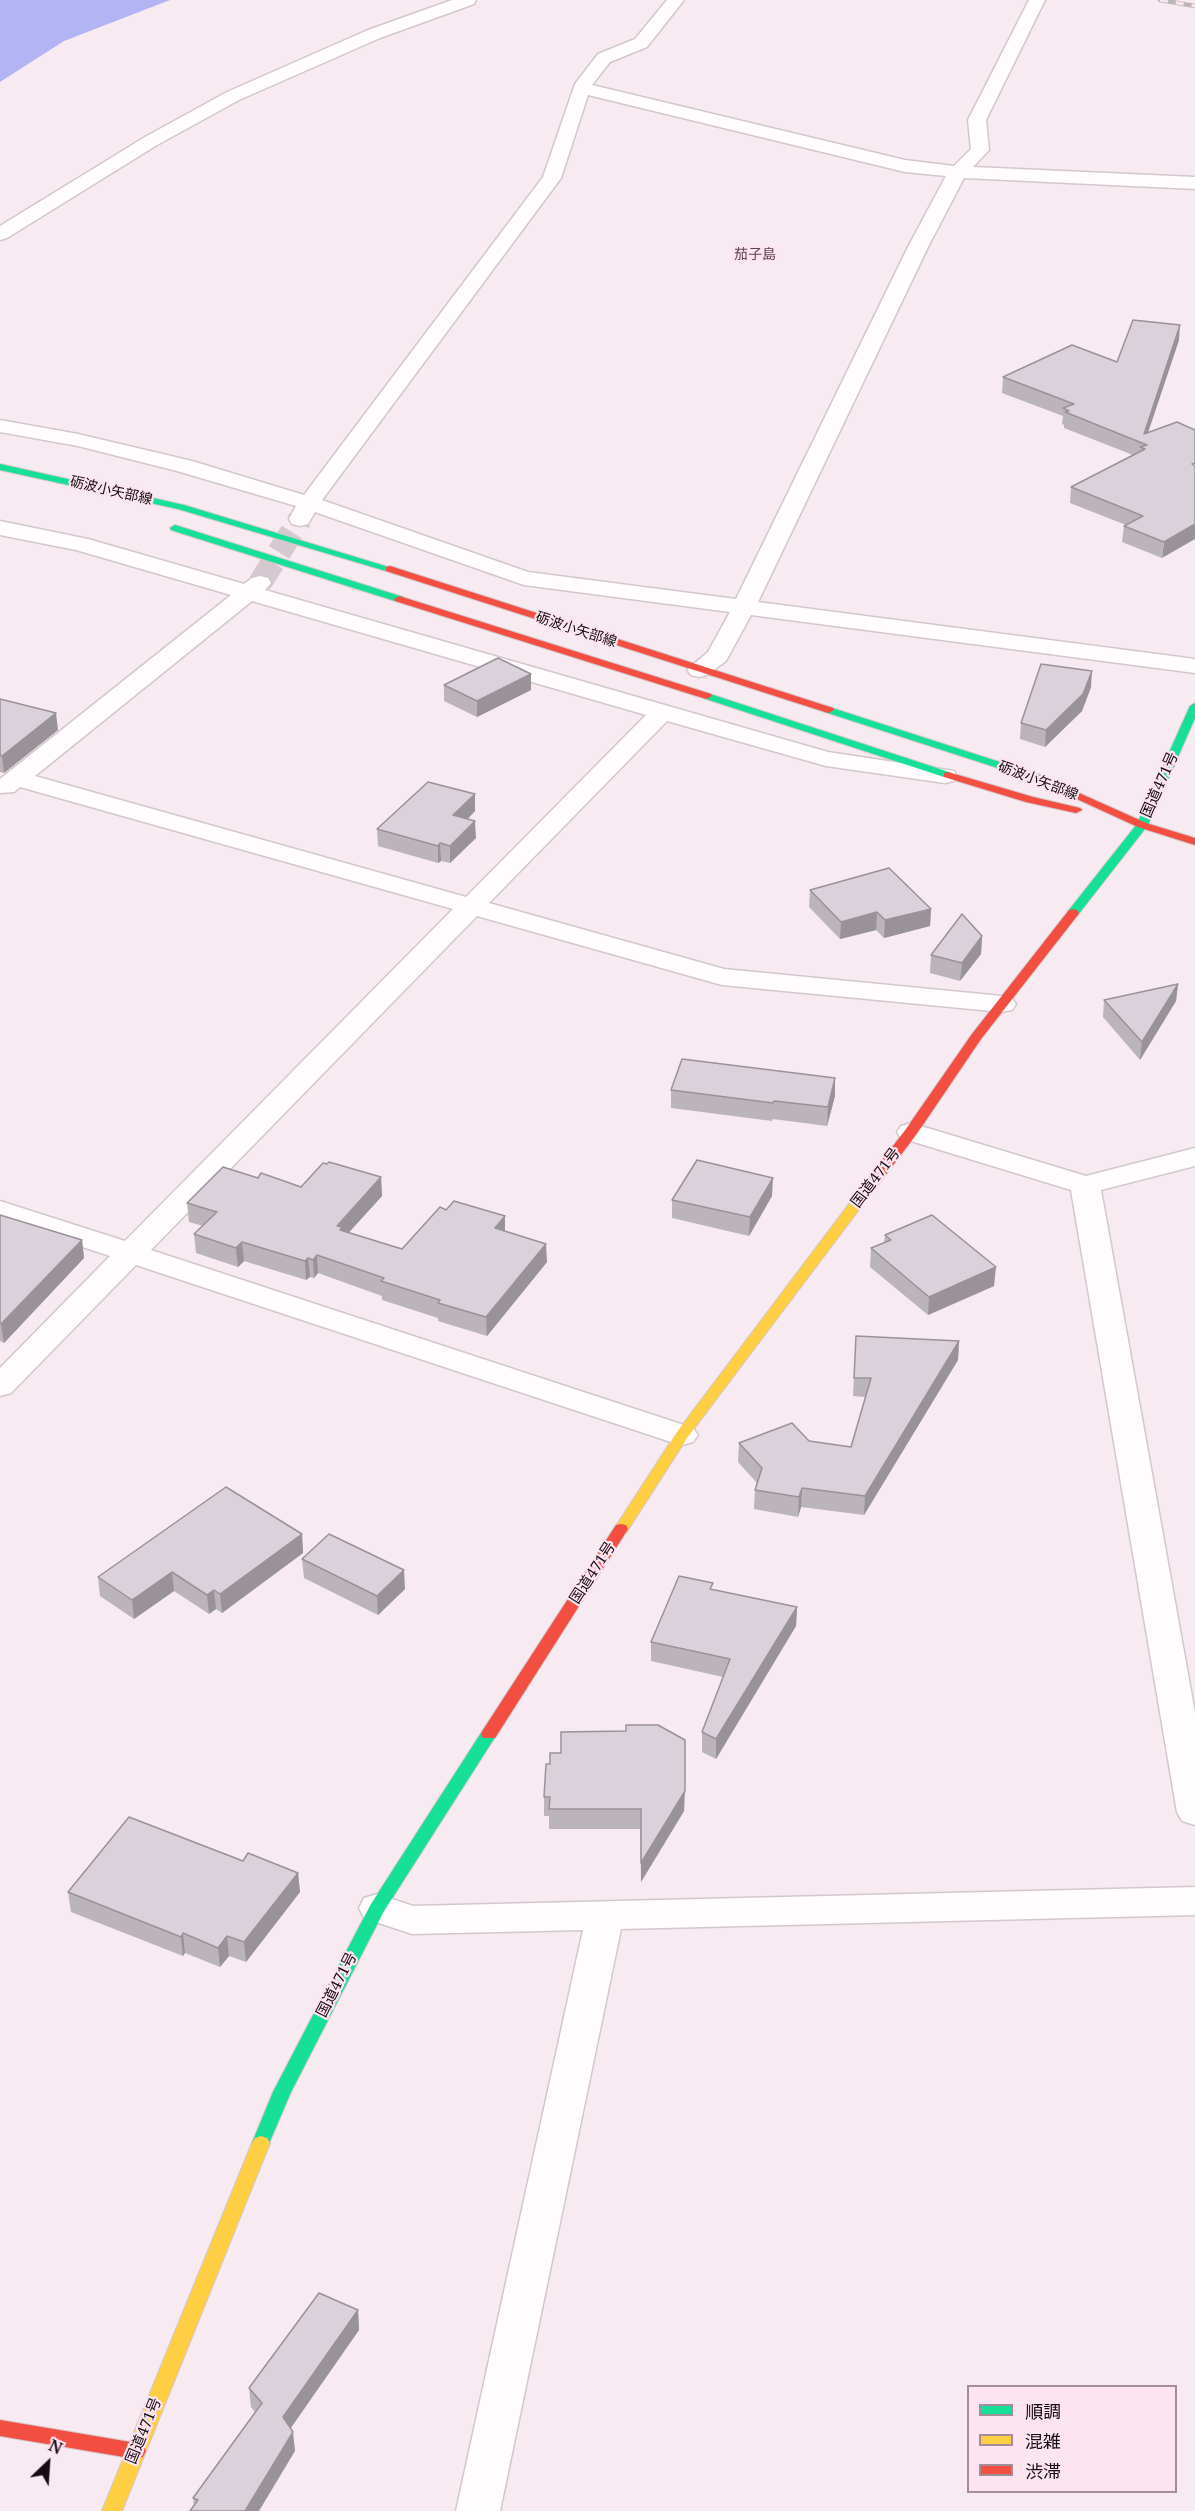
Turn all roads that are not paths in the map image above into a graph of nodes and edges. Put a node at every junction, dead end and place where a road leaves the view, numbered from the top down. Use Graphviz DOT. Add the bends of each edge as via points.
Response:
graph roads {
  1 [pos="468,0"];
  2 [pos="676,0"];
  3 [pos="1037,0"];
  4 [pos="581,88"];
  5 [pos="958,172"];
  6 [pos="1195,183"];
  7 [pos="0,234"];
  8 [pos="0,426"];
  9 [pos="0,467"];
  10 [pos="305,511"];
  11 [pos="159,524"];
  12 [pos="0,528"];
  13 [pos="255,588"];
  14 [pos="744,607"];
  15 [pos="1195,666"];
  16 [pos="699,670"];
  17 [pos="1195,706"];
  18 [pos="662,712"];
  19 [pos="954,777"];
  20 [pos="8,784"];
  21 [pos="1142,825"];
  22 [pos="1195,842"];
  23 [pos="470,905"];
  24 [pos="1002,1004"];
  25 [pos="910,1132"];
  26 [pos="1195,1156"];
  27 [pos="1085,1185"];
  28 [pos="0,1210"];
  29 [pos="130,1252"];
  30 [pos="0,1386"];
  31 [pos="682,1435"];
  32 [pos="1195,1812"];
  33 [pos="1195,1900"];
  34 [pos="377,1908"];
  35 [pos="604,1915"];
  36 [pos="0,2428"];
  37 [pos="136,2451"];
  38 [pos="112,2511"];
  39 [pos="478,2511"];
  1 -- 7 [label="street" via="374,34 233,96"];
  2 -- 4 [label="street" via="641,44 603,58"];
  3 -- 5 [label="street" via="977,120 980,150"];
  4 -- 5 [label="street" via="905,166"];
  4 -- 10 [label="street" via="552,178"];
  5 -- 6 [label="street"];
  5 -- 14 [label="street"];
  8 -- 10 [label="street" via="184,466"];
  9 -- 16 [label="main road, 砺波小矢部線" via="180,507 324,548"];
  10 -- 14 [label="street" via="524,578"];
  11 -- 19 [label="main road, 砺波小矢部線"];
  12 -- 13 [label="street"];
  13 -- 18 [label="street"];
  13 -- 20 [label="street"];
  14 -- 15 [label="street"];
  14 -- 16 [label="street" via="718,656"];
  16 -- 21 [label="main road, 砺波小矢部線" via="1039,778"];
  17 -- 21 [label="main road, 国道471号"];
  18 -- 19 [label="street" via="826,759"];
  18 -- 23 [label="street"];
  19 -- 21 [label="main road, 砺波小矢部線" via="1030,800"];
  20 -- 23 [label="street"];
  21 -- 22 [label="main road, 砺波小矢部線"];
  21 -- 24 [label="main road, 国道471号"];
  23 -- 24 [label="street" via="722,977"];
  23 -- 29 [label="street"];
  24 -- 25 [label="main road, 国道471号"];
  25 -- 27 [label="street"];
  25 -- 31 [label="main road, 国道471号"];
  26 -- 27 [label="street"];
  27 -- 32 [label="street"];
  28 -- 29 [label="street"];
  29 -- 30 [label="street"];
  29 -- 31 [label="street"];
  31 -- 34 [label="main road, 国道471号"];
  33 -- 35 [label="street"];
  34 -- 35 [label="street" via="412,1920"];
  34 -- 37 [label="main road, 国道471号" via="282,2092"];
  35 -- 39 [label="street"];
  36 -- 37 [label="main road"];
  37 -- 38 [label="main road, 国道471号"];
}
